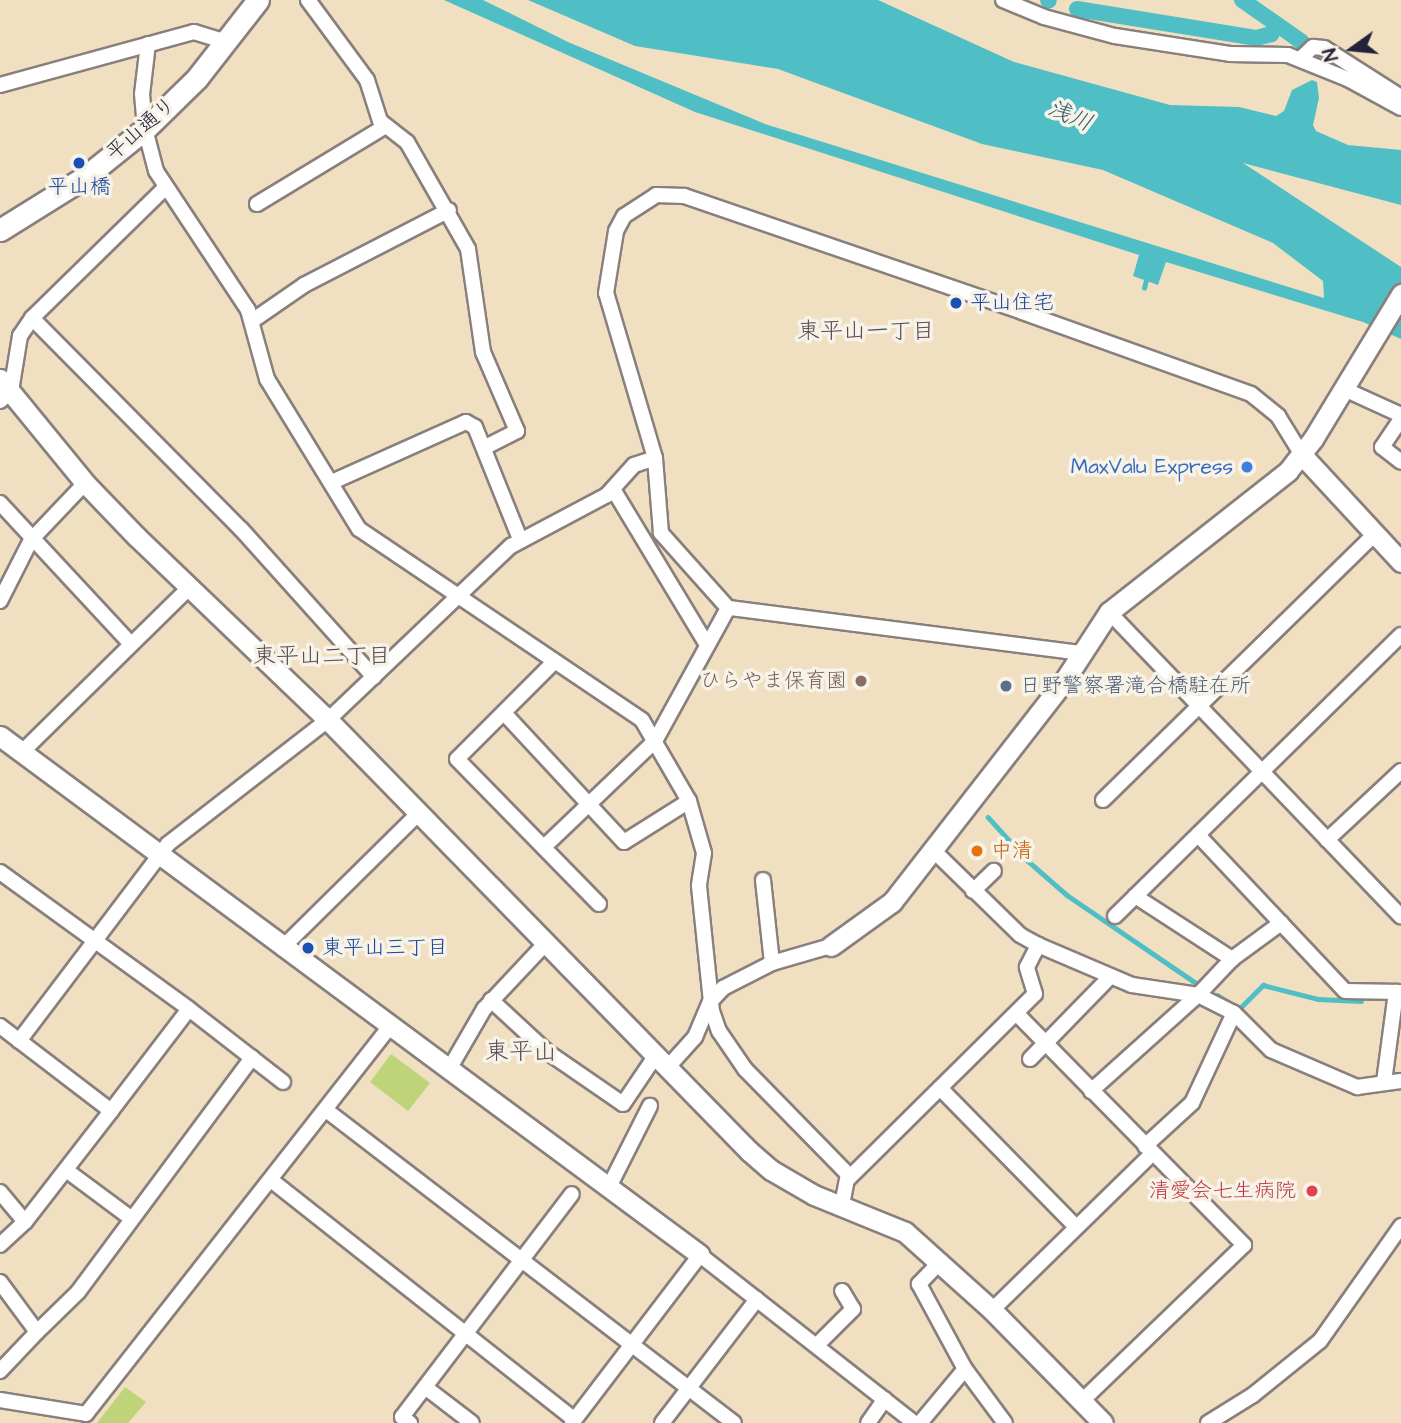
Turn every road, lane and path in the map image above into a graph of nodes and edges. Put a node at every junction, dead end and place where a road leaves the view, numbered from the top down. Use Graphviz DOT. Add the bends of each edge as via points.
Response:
graph roads {
  1 [pos="258,0"];
  2 [pos="308,0"];
  3 [pos="1003,0"];
  4 [pos="227,42"];
  5 [pos="148,44"];
  6 [pos="1300,60"];
  7 [pos="0,85"];
  8 [pos="1401,97"];
  9 [pos="1401,108"];
  10 [pos="384,127"];
  11 [pos="145,129"];
  12 [pos="166,187"];
  13 [pos="257,204"];
  14 [pos="449,211"];
  15 [pos="0,230"];
  16 [pos="1401,294"];
  17 [pos="32,318"];
  18 [pos="252,321"];
  19 [pos="1345,386"];
  20 [pos="4,390"];
  21 [pos="1401,417"];
  22 [pos="484,448"];
  23 [pos="1302,455"];
  24 [pos="655,458"];
  25 [pos="1401,463"];
  26 [pos="332,482"];
  27 [pos="85,483"];
  28 [pos="613,489"];
  29 [pos="0,503"];
  30 [pos="1375,534"];
  31 [pos="520,539"];
  32 [pos="31,540"];
  33 [pos="1401,562"];
  34 [pos="189,588"];
  35 [pos="456,598"];
  36 [pos="0,601"];
  37 [pos="729,608"];
  38 [pos="1109,612"];
  39 [pos="1401,635"];
  40 [pos="131,644"];
  41 [pos="708,645"];
  42 [pos="1081,653"];
  43 [pos="554,662"];
  44 [pos="374,677"];
  45 [pos="1199,707"];
  46 [pos="504,713"];
  47 [pos="328,720"];
  48 [pos="0,736"];
  49 [pos="655,741"];
  50 [pos="22,752"];
  51 [pos="1401,771"];
  52 [pos="1260,772"];
  53 [pos="1103,800"];
  54 [pos="690,801"];
  55 [pos="589,803"];
  56 [pos="419,813"];
  57 [pos="1198,835"];
  58 [pos="1327,840"];
  59 [pos="544,847"];
  60 [pos="934,851"];
  61 [pos="158,855"];
  62 [pos="994,871"];
  63 [pos="0,872"];
  64 [pos="763,880"];
  65 [pos="973,891"];
  66 [pos="1135,896"];
  67 [pos="599,904"];
  68 [pos="1115,916"];
  69 [pos="1401,917"];
  70 [pos="1281,923"];
  71 [pos="93,941"];
  72 [pos="546,943"];
  73 [pos="1038,945"];
  74 [pos="831,946"];
  75 [pos="282,948"];
  76 [pos="1232,959"];
  77 [pos="772,963"];
  78 [pos="1110,977"];
  79 [pos="1398,992"];
  80 [pos="1198,995"];
  81 [pos="491,1000"];
  82 [pos="710,1002"];
  83 [pos="189,1009"];
  84 [pos="1234,1013"];
  85 [pos="1017,1014"];
  86 [pos="0,1026"];
  87 [pos="389,1028"];
  88 [pos="19,1041"];
  89 [pos="1045,1043"];
  90 [pos="252,1058"];
  91 [pos="1030,1059"];
  92 [pos="662,1061"];
  93 [pos="448,1071"];
  94 [pos="283,1082"];
  95 [pos="1384,1082"];
  96 [pos="1401,1082"];
  97 [pos="940,1088"];
  98 [pos="1091,1091"];
  99 [pos="650,1105"];
  100 [pos="326,1110"];
  101 [pos="110,1111"];
  102 [pos="1148,1151"];
  103 [pos="66,1170"];
  104 [pos="848,1179"];
  105 [pos="271,1180"];
  106 [pos="609,1187"];
  107 [pos="0,1192"];
  108 [pos="572,1194"];
  109 [pos="842,1205"];
  110 [pos="132,1219"];
  111 [pos="25,1222"];
  112 [pos="1401,1226"];
  113 [pos="1076,1227"];
  114 [pos="0,1245"];
  115 [pos="700,1255"];
  116 [pos="941,1261"];
  117 [pos="520,1262"];
  118 [pos="0,1283"];
  119 [pos="842,1291"];
  120 [pos="757,1299"];
  121 [pos="992,1310"];
  122 [pos="37,1332"];
  123 [pos="465,1334"];
  124 [pos="632,1345"];
  125 [pos="817,1345"];
  126 [pos="965,1369"];
  127 [pos="0,1371"];
  128 [pos="425,1387"];
  129 [pos="688,1388"];
  130 [pos="885,1399"];
  131 [pos="0,1400"];
  132 [pos="1082,1401"];
  133 [pos="573,1421"];
  134 [pos="411,1423"];
  135 [pos="472,1423"];
  136 [pos="662,1423"];
  137 [pos="734,1423"];
  138 [pos="868,1423"];
  139 [pos="914,1423"];
  140 [pos="920,1423"];
  141 [pos="1005,1423"];
  142 [pos="1102,1423"];
  143 [pos="1208,1423"];
  1 -- 4 [label="main road, 平山通り"];
  2 -- 10 [label="street" via="367,80"];
  3 -- 6 [label="street" via="1044,17 1115,36"];
  4 -- 5 [label="street" via="194,32"];
  4 -- 11 [label="main road, 平山通り"];
  5 -- 7 [label="street"];
  5 -- 11 [label="street" via="142,94"];
  6 -- 8 [label="street" via="1313,47 1324,48"];
  6 -- 9 [label="street"];
  10 -- 13 [label="street"];
  10 -- 14 [label="street" via="407,142"];
  11 -- 12 [label="street"];
  11 -- 15 [label="main road, 平山通り" via="85,177"];
  12 -- 17 [label="street"];
  12 -- 18 [label="street"];
  14 -- 18 [label="street" via="304,285"];
  14 -- 22 [label="street" via="468,250 483,352 517,432"];
  16 -- 19 [label="street"];
  17 -- 20 [label="street" via="20,336"];
  17 -- 44 [label="street" via="241,529"];
  18 -- 26 [label="street" via="267,379"];
  19 -- 21 [label="street"];
  19 -- 23 [label="street"];
  20 -- 27 [label="street"];
  21 -- 25 [label="street" via="1382,447"];
  22 -- 26 [label="street" via="475,426 466,422"];
  22 -- 31 [label="street"];
  23 -- 24 [label="street" via="1278,416 1240,389 767,223 666,194 640,202 624,216 616,231 606,279 606,293"];
  23 -- 30 [label="street"];
  23 -- 38 [label="street" via="1269,489"];
  24 -- 28 [label="street" via="634,465"];
  24 -- 37 [label="street" via="661,533"];
  26 -- 35 [label="street" via="368,538"];
  27 -- 32 [label="street"];
  27 -- 34 [label="street"];
  28 -- 31 [label="street"];
  28 -- 41 [label="street"];
  29 -- 32 [label="street"];
  30 -- 33 [label="street"];
  30 -- 45 [label="street"];
  31 -- 35 [label="street"];
  32 -- 36 [label="street"];
  32 -- 40 [label="street"];
  34 -- 40 [label="street"];
  34 -- 47 [label="street"];
  35 -- 43 [label="street"];
  35 -- 44 [label="street"];
  37 -- 41 [label="street"];
  37 -- 42 [label="street"];
  38 -- 42 [label="street"];
  38 -- 45 [label="street"];
  39 -- 52 [label="street"];
  40 -- 50 [label="street"];
  41 -- 49 [label="street"];
  42 -- 60 [label="street"];
  43 -- 46 [label="street"];
  43 -- 49 [label="street" via="642,720"];
  44 -- 47 [label="street"];
  45 -- 52 [label="street"];
  45 -- 53 [label="street"];
  46 -- 55 [label="street"];
  46 -- 59 [label="street" via="457,759"];
  47 -- 56 [label="street"];
  47 -- 61 [label="street"];
  48 -- 50 [label="street"];
  49 -- 54 [label="street"];
  49 -- 55 [label="street"];
  50 -- 61 [label="street"];
  51 -- 58 [label="street"];
  52 -- 57 [label="street"];
  52 -- 58 [label="street"];
  54 -- 55 [label="street" via="624,842"];
  54 -- 82 [label="street" via="704,853 699,886"];
  55 -- 59 [label="street"];
  56 -- 72 [label="street"];
  56 -- 75 [label="street"];
  57 -- 66 [label="street"];
  57 -- 70 [label="street"];
  58 -- 69 [label="street"];
  59 -- 67 [label="street"];
  60 -- 65 [label="street"];
  60 -- 74 [label="street" via="892,902"];
  61 -- 71 [label="street"];
  61 -- 75 [label="street"];
  62 -- 65 [label="street"];
  63 -- 71 [label="street"];
  64 -- 77 [label="street"];
  65 -- 73 [label="street" via="1020,935"];
  66 -- 68 [label="street"];
  66 -- 76 [label="street"];
  70 -- 76 [label="street"];
  70 -- 79 [label="street" via="1345,991"];
  71 -- 83 [label="street"];
  71 -- 88 [label="street"];
  72 -- 81 [label="street"];
  72 -- 92 [label="street"];
  73 -- 78 [label="street"];
  73 -- 85 [label="street" via="1027,967 1035,994"];
  74 -- 77 [label="street"];
  75 -- 87 [label="street"];
  76 -- 80 [label="street"];
  77 -- 82 [label="street" via="731,983"];
  78 -- 80 [label="street"];
  78 -- 89 [label="street"];
  79 -- 95 [label="street"];
  80 -- 84 [label="street"];
  80 -- 98 [label="street"];
  81 -- 92 [label="street" via="546,1051 623,1104"];
  81 -- 93 [label="street"];
  82 -- 92 [label="street" via="695,1037"];
  82 -- 104 [label="street" via="719,1031 745,1069"];
  83 -- 90 [label="street"];
  83 -- 101 [label="street"];
  84 -- 95 [label="street" via="1271,1049 1356,1087"];
  84 -- 102 [label="street" via="1192,1103"];
  85 -- 89 [label="street"];
  85 -- 97 [label="street"];
  86 -- 88 [label="street"];
  87 -- 93 [label="street"];
  87 -- 100 [label="street"];
  88 -- 101 [label="street"];
  89 -- 91 [label="street"];
  89 -- 98 [label="street"];
  90 -- 94 [label="street"];
  90 -- 110 [label="street"];
  92 -- 109 [label="street" via="771,1170"];
  93 -- 106 [label="street"];
  95 -- 96 [label="street"];
  97 -- 104 [label="street"];
  97 -- 113 [label="street"];
  98 -- 102 [label="street"];
  99 -- 106 [label="street"];
  100 -- 105 [label="street"];
  100 -- 117 [label="street"];
  101 -- 103 [label="street"];
  102 -- 113 [label="street"];
  102 -- 132 [label="street" via="1244,1245"];
  103 -- 110 [label="street"];
  103 -- 111 [label="street"];
  104 -- 109 [label="street"];
  105 -- 123 [label="street"];
  105 -- 131 [label="street" via="86,1414"];
  106 -- 115 [label="street"];
  107 -- 111 [label="street"];
  108 -- 117 [label="street"];
  109 -- 116 [label="street" via="905,1232"];
  110 -- 122 [label="street" via="78,1292"];
  111 -- 114 [label="street"];
  112 -- 143 [label="street" via="1320,1341 1253,1395"];
  113 -- 121 [label="street"];
  115 -- 120 [label="street"];
  115 -- 124 [label="street"];
  116 -- 121 [label="street"];
  116 -- 126 [label="street" via="919,1283"];
  117 -- 123 [label="street"];
  117 -- 124 [label="street"];
  118 -- 122 [label="street"];
  119 -- 125 [label="street" via="853,1309"];
  120 -- 125 [label="street"];
  120 -- 129 [label="street"];
  121 -- 132 [label="street"];
  122 -- 127 [label="street"];
  123 -- 128 [label="street"];
  123 -- 133 [label="street"];
  124 -- 129 [label="street"];
  124 -- 133 [label="street"];
  125 -- 130 [label="street"];
  126 -- 140 [label="street"];
  126 -- 141 [label="street"];
  128 -- 134 [label="street" via="402,1417"];
  128 -- 135 [label="street"];
  129 -- 136 [label="street"];
  129 -- 137 [label="street"];
  130 -- 138 [label="street"];
  130 -- 139 [label="street"];
  132 -- 142 [label="street"];
}
